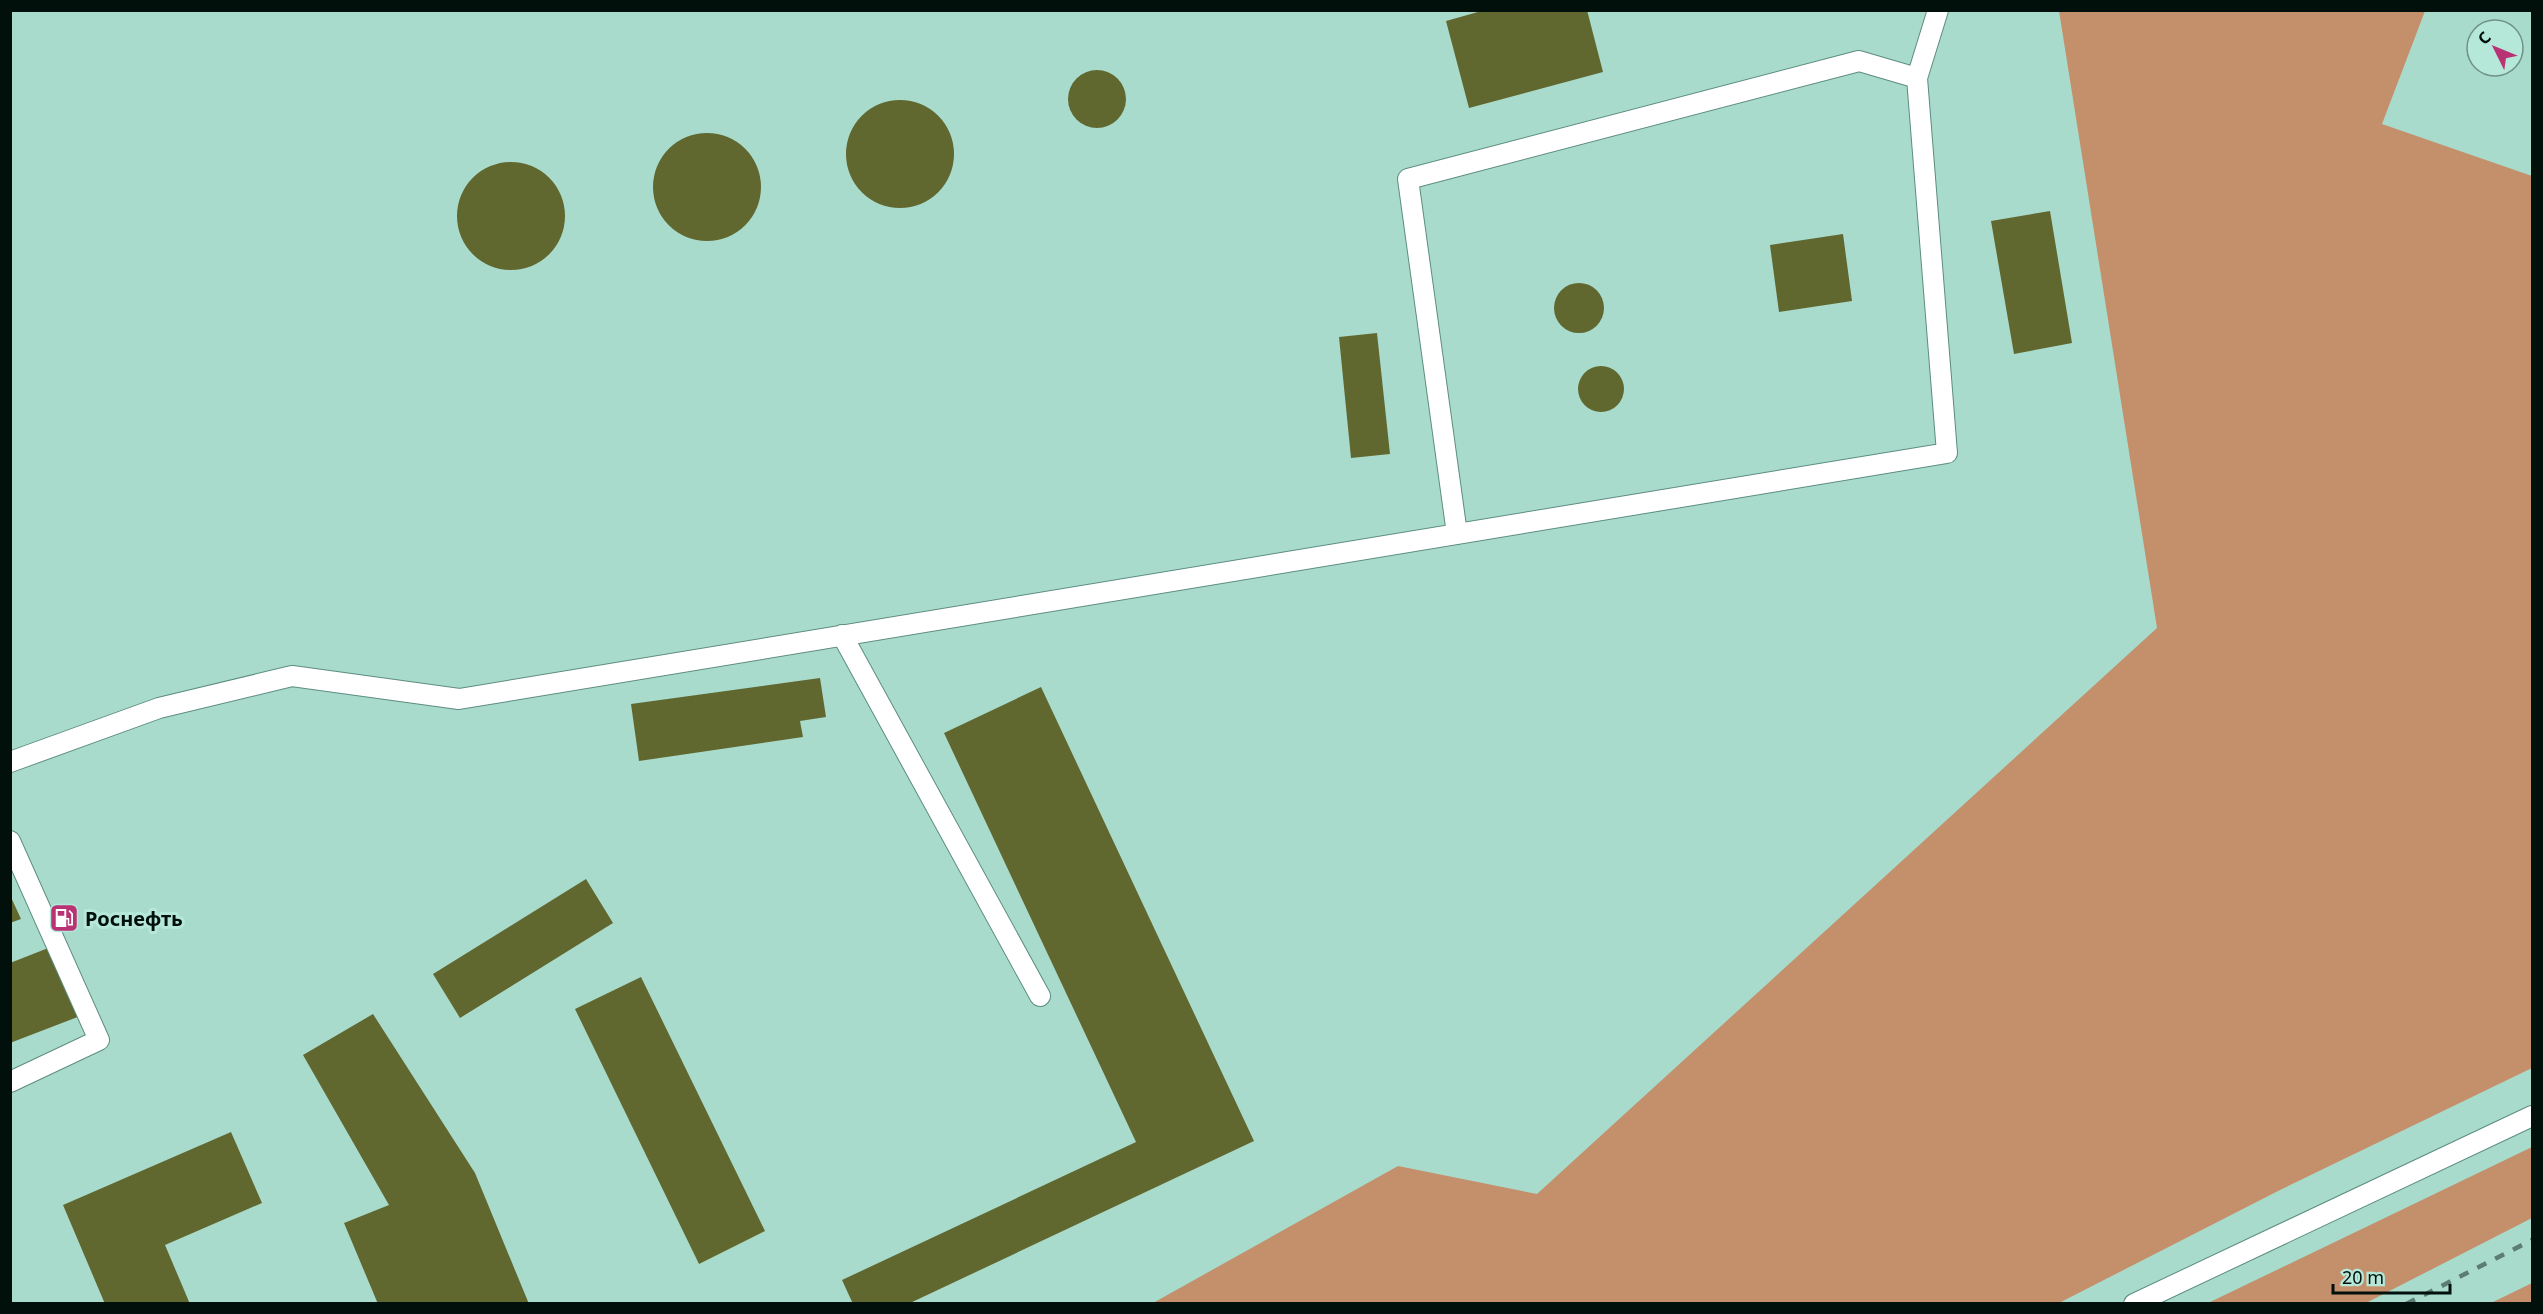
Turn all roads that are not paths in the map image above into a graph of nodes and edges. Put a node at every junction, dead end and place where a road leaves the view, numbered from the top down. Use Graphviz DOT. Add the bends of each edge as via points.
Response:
graph roads {
  1 [pos="1938,10"];
  2 [pos="1917,78"];
  3 [pos="1457,534"];
  4 [pos="842,635"];
  5 [pos="10,762"];
  6 [pos="10,841"];
  7 [pos="1040,996"];
  8 [pos="10,1083"];
  9 [pos="2532,1116"];
  10 [pos="2134,1304"];
  1 -- 2 [label="lane"];
  2 -- 3 [label="lane" via="1947,453"];
  2 -- 3 [label="lane" via="1859,61 1408,179"];
  3 -- 4 [label="lane"];
  4 -- 5 [label="lane" via="459,699 292,676 159,708"];
  4 -- 7 [label="lane"];
  6 -- 8 [label="lane" via="99,1040"];
  9 -- 10 [label="lane"];
}
